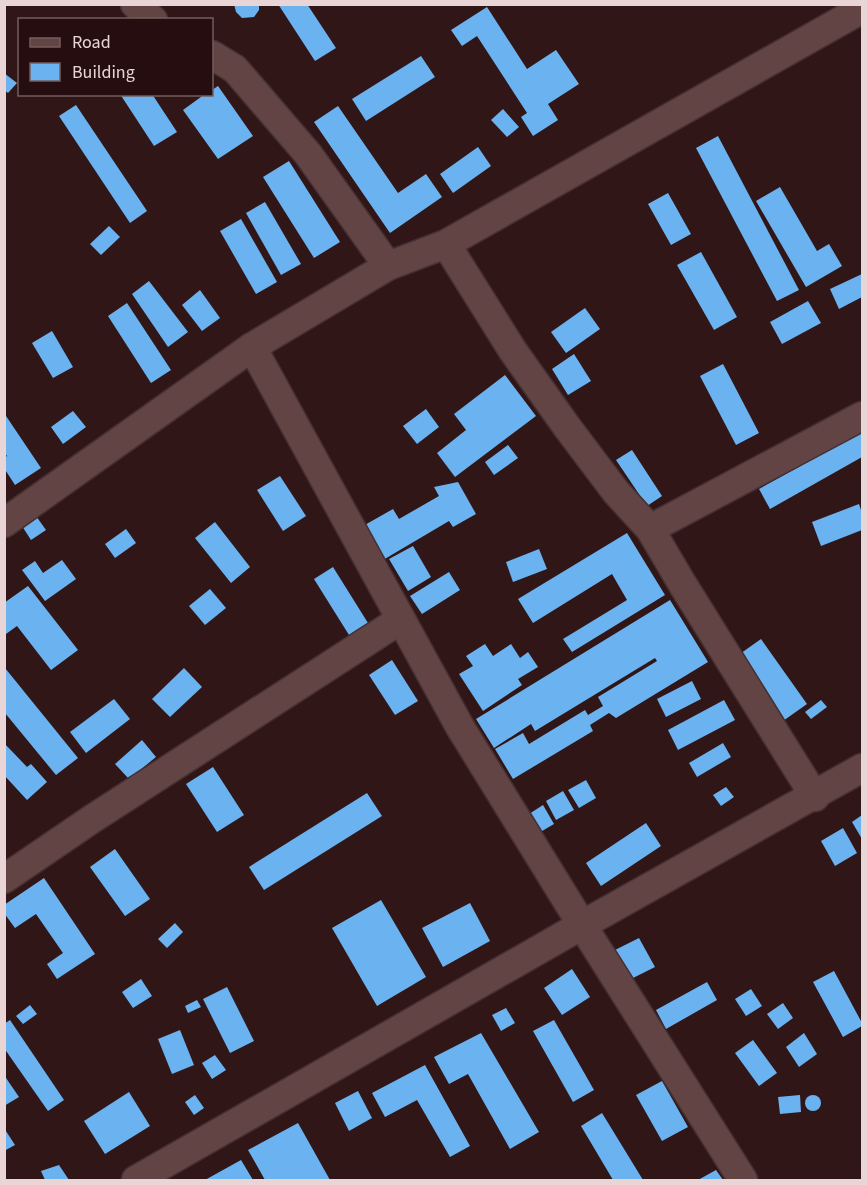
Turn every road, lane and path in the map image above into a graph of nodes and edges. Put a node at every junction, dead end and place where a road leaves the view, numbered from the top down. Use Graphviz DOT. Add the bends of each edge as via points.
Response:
graph roads {
  1 [pos="135,4"];
  2 [pos="862,9"];
  3 [pos="151,18"];
  4 [pos="213,56"];
  5 [pos="446,244"];
  6 [pos="388,266"];
  7 [pos="252,347"];
  8 [pos="862,416"];
  9 [pos="4,523"];
  10 [pos="651,529"];
  11 [pos="400,620"];
  12 [pos="862,768"];
  13 [pos="814,797"];
  14 [pos="4,879"];
  15 [pos="582,925"];
  16 [pos="136,1180"];
  17 [pos="743,1180"];
  1 -- 3 [label="street"];
  2 -- 5 [label="street"];
  4 -- 6 [label="street" via="235,69 308,154"];
  5 -- 6 [label="street"];
  5 -- 10 [label="street" via="567,428 616,492"];
  6 -- 7 [label="street"];
  7 -- 9 [label="street"];
  7 -- 11 [label="street"];
  8 -- 10 [label="street"];
  10 -- 13 [label="street"];
  11 -- 14 [label="street"];
  11 -- 15 [label="street" via="460,727"];
  12 -- 13 [label="street"];
  13 -- 15 [label="street"];
  15 -- 16 [label="street"];
  15 -- 17 [label="street"];
}
